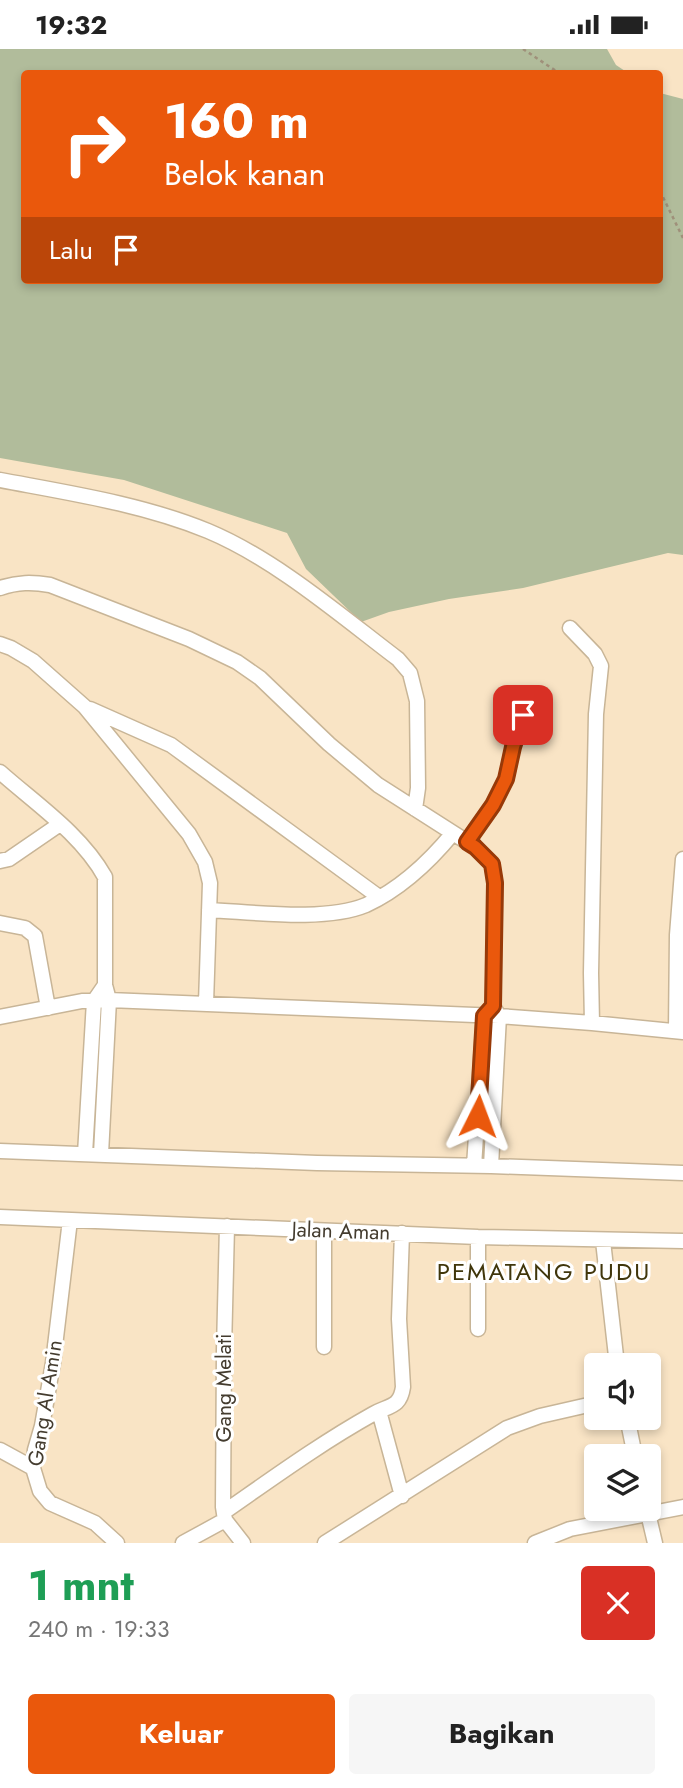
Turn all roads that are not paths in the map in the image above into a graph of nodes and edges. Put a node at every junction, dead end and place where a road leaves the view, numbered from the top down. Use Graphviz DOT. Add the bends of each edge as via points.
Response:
graph roads {
  1 [pos="0,480"];
  2 [pos="0,588"];
  3 [pos="570,628"];
  4 [pos="0,644"];
  5 [pos="85,707"];
  6 [pos="525,711"];
  7 [pos="0,772"];
  8 [pos="415,809"];
  9 [pos="60,824"];
  10 [pos="453,833"];
  11 [pos="467,842"];
  12 [pos="683,859"];
  13 [pos="0,861"];
  14 [pos="379,897"];
  15 [pos="209,910"];
  16 [pos="0,923"];
  17 [pos="105,985"];
  18 [pos="109,1000"];
  19 [pos="94,1001"];
  20 [pos="206,1003"];
  21 [pos="48,1008"];
  22 [pos="492,1012"];
  23 [pos="0,1017"];
  24 [pos="592,1023"];
  25 [pos="680,1031"];
  26 [pos="0,1151"];
  27 [pos="85,1154"];
  28 [pos="101,1154"];
  29 [pos="474,1166"];
  30 [pos="491,1166"];
  31 [pos="683,1173"];
  32 [pos="0,1217"];
  33 [pos="70,1220"];
  34 [pos="227,1226"];
  35 [pos="324,1231"];
  36 [pos="402,1233"];
  37 [pos="478,1237"];
  38 [pos="603,1241"];
  39 [pos="683,1241"];
  40 [pos="478,1329"];
  41 [pos="324,1347"];
  42 [pos="616,1353"];
  43 [pos="584,1406"];
  44 [pos="379,1411"];
  45 [pos="0,1450"];
  46 [pos="33,1468"];
  47 [pos="402,1496"];
  48 [pos="683,1507"];
  49 [pos="661,1509"];
  50 [pos="224,1516"];
  51 [pos="604,1521"];
  52 [pos="650,1521"];
  53 [pos="117,1543"];
  54 [pos="183,1543"];
  55 [pos="243,1543"];
  56 [pos="325,1543"];
  57 [pos="535,1543"];
  58 [pos="655,1543"];
  1 -- 8 [label="street" via="127,506 210,532 295,581 398,659 410,673 418,701"];
  2 -- 8 [label="street" via="23,582 50,585 237,662 378,785"];
  3 -- 24 [label="street" via="601,666 596,715"];
  4 -- 5 [label="street" via="33,661"];
  5 -- 14 [label="street" via="171,745"];
  5 -- 15 [label="street" via="189,834 205,862"];
  6 -- 11 [label="street" via="506,779"];
  7 -- 9 [label="street"];
  8 -- 10 [label="street"];
  9 -- 13 [label="street"];
  9 -- 17 [label="street" via="105,877"];
  10 -- 11 [label="street"];
  10 -- 14 [label="street" via="407,879"];
  11 -- 22 [label="street" via="492,864 494,872"];
  12 -- 25 [label="street" via="677,935"];
  14 -- 15 [label="street" via="365,905 310,915"];
  15 -- 20 [label="street"];
  16 -- 21 [label="street" via="35,936"];
  17 -- 18 [label="street"];
  17 -- 19 [label="street"];
  18 -- 19 [label="street"];
  18 -- 20 [label="street"];
  18 -- 28 [label="street"];
  19 -- 21 [label="street"];
  19 -- 27 [label="street"];
  20 -- 22 [label="street"];
  21 -- 23 [label="street"];
  22 -- 24 [label="street"];
  22 -- 29 [label="street"];
  22 -- 30 [label="street"];
  24 -- 25 [label="street"];
  26 -- 27 [label="street"];
  27 -- 28 [label="street"];
  28 -- 29 [label="street"];
  29 -- 30 [label="street"];
  30 -- 31 [label="street"];
  32 -- 33 [label="street, Jalan Aman"];
  33 -- 34 [label="street, Jalan Aman"];
  33 -- 46 [label="street, Gang Al Amin" via="53,1363"];
  34 -- 35 [label="street, Jalan Aman"];
  34 -- 50 [label="street, Gang Melati"];
  35 -- 36 [label="street, Jalan Aman"];
  35 -- 41 [label="street"];
  36 -- 37 [label="street, Jalan Aman"];
  36 -- 44 [label="street" via="403,1387 396,1404"];
  37 -- 38 [label="street, Jalan Aman"];
  37 -- 40 [label="street"];
  38 -- 39 [label="street, Jalan Aman"];
  38 -- 42 [label="street"];
  43 -- 47 [label="street" via="507,1428"];
  44 -- 47 [label="street"];
  44 -- 50 [label="street" via="334,1436"];
  45 -- 46 [label="street"];
  46 -- 53 [label="street, Gang Al Amin" via="40,1491 50,1503 95,1524"];
  47 -- 56 [label="street"];
  48 -- 49 [label="street"];
  50 -- 54 [label="street"];
  50 -- 55 [label="street"];
  51 -- 57 [label="street"];
  52 -- 58 [label="street"];
}
